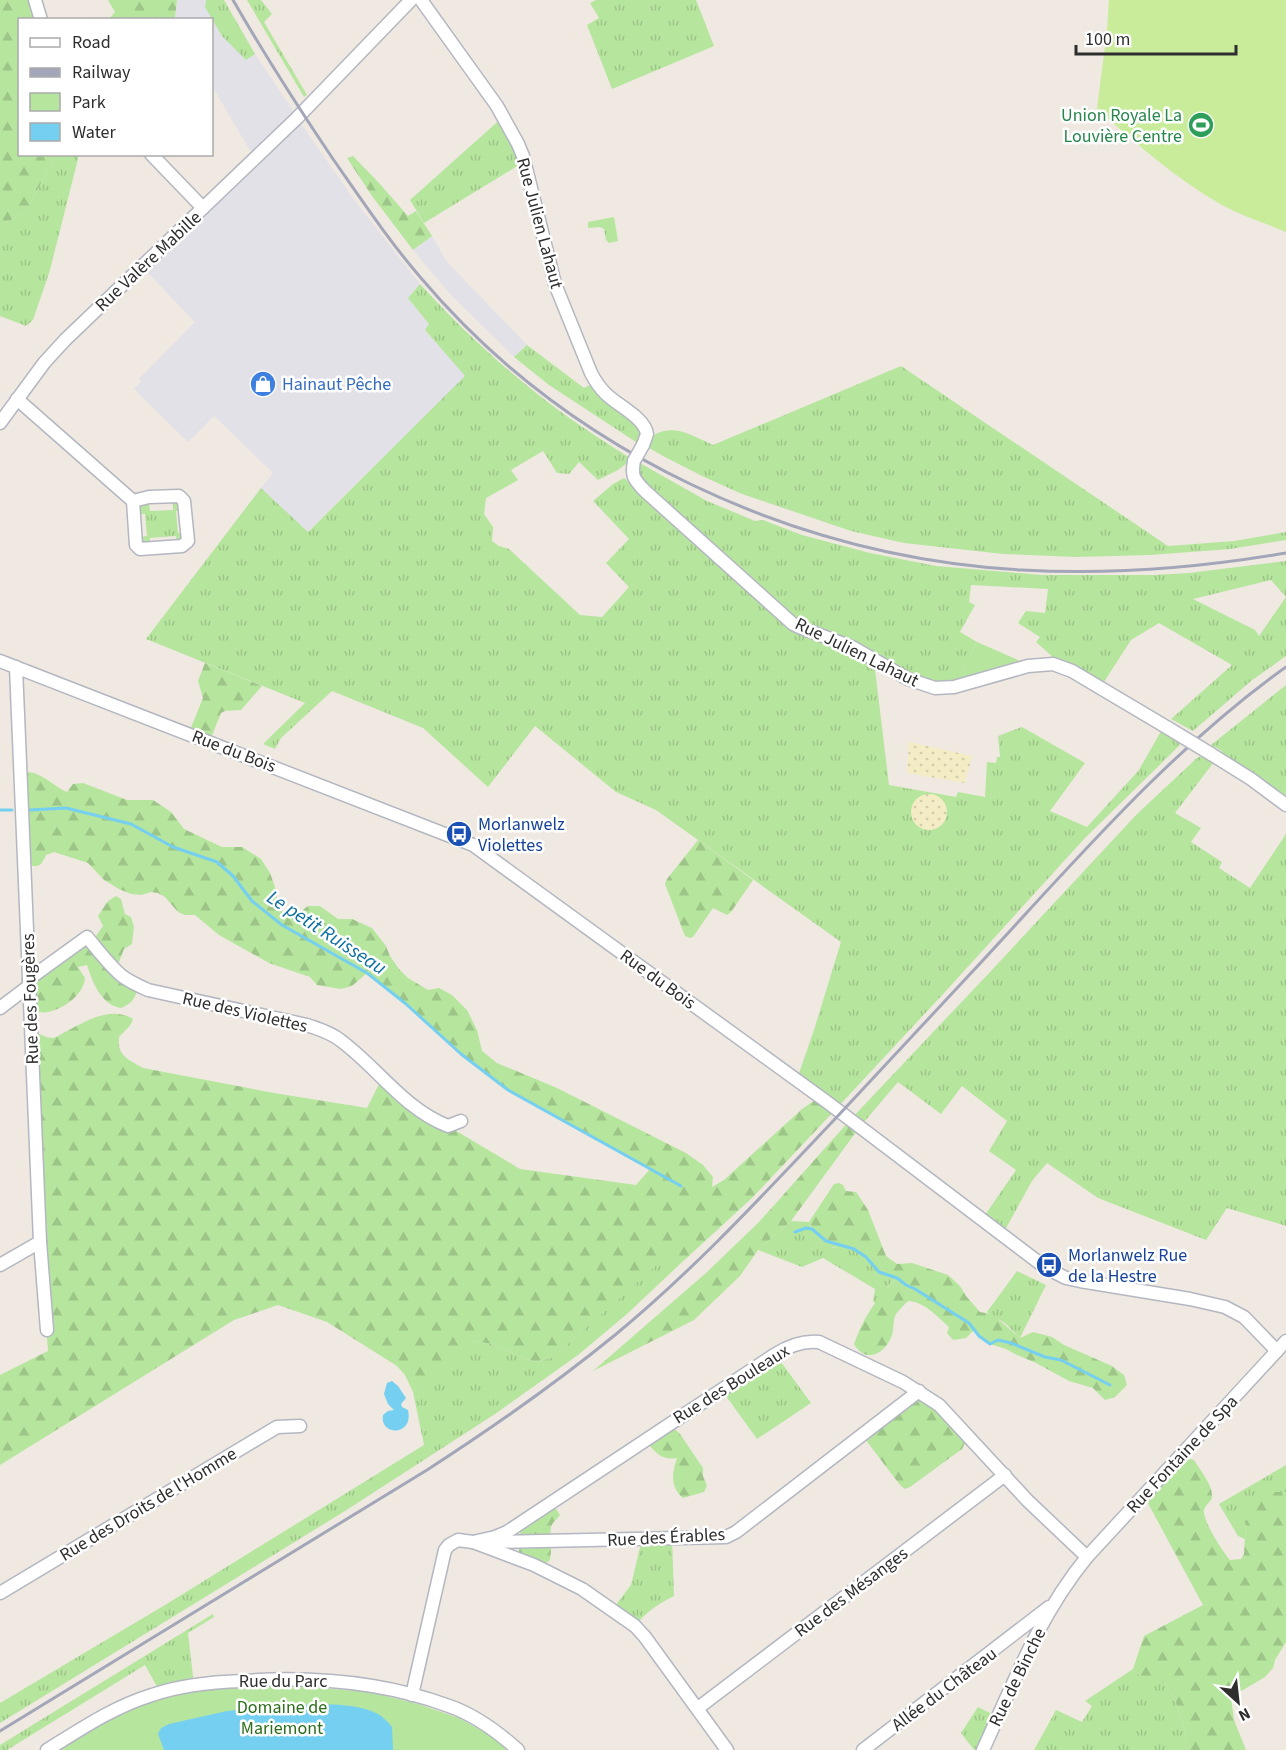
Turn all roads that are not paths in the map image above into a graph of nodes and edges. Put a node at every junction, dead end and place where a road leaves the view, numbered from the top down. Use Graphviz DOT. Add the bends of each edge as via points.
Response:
graph roads {
  1 [pos="36,0"];
  2 [pos="411,0"];
  3 [pos="421,0"];
  4 [pos="40,18"];
  5 [pos="153,156"];
  6 [pos="203,208"];
  7 [pos="17,399"];
  8 [pos="0,423"];
  9 [pos="133,501"];
  10 [pos="0,661"];
  11 [pos="16,667"];
  12 [pos="1286,805"];
  13 [pos="29,982"];
  14 [pos="0,1008"];
  15 [pos="461,1121"];
  16 [pos="40,1242"];
  17 [pos="0,1265"];
  18 [pos="47,1330"];
  19 [pos="1286,1341"];
  20 [pos="1281,1351"];
  21 [pos="918,1391"];
  22 [pos="300,1426"];
  23 [pos="1005,1476"];
  24 [pos="473,1542"];
  25 [pos="1087,1557"];
  26 [pos="0,1593"];
  27 [pos="1052,1605"];
  28 [pos="412,1695"];
  29 [pos="698,1708"];
  30 [pos="47,1750"];
  31 [pos="518,1750"];
  32 [pos="727,1750"];
  33 [pos="863,1750"];
  34 [pos="982,1750"];
  1 -- 4 [label="street"];
  2 -- 6 [label="street, Rue Valère Mabille"];
  3 -- 12 [label="street, Rue Julien Lahaut, bridge" via="512,131 523,156 553,278 591,373 603,391 644,425 647,434 632,473 645,491 799,627 844,644 908,680 935,688 954,687 1028,666 1053,664 1072,671 1211,754"];
  5 -- 6 [label="street"];
  6 -- 7 [label="street, Rue Valère Mabille" via="65,340"];
  7 -- 8 [label="street, Rue Valère Mabille"];
  7 -- 9 [label="street"];
  9 -- 9 [label="street" via="179,496 184,501 188,542 182,546 140,549 136,545"];
  10 -- 11 [label="street, Rue du Bois"];
  11 -- 13 [label="street, Rue des Fougères"];
  11 -- 20 [label="street, Rue du Bois" via="473,845 827,1102 1046,1268 1066,1278 1225,1307 1244,1317"];
  13 -- 14 [label="street"];
  13 -- 15 [label="street, Rue des Violettes" via="87,937 123,977 148,990 326,1031 433,1120 448,1126"];
  13 -- 16 [label="street, Rue des Fougères"];
  16 -- 17 [label="street"];
  16 -- 18 [label="street, Rue des Fougères"];
  19 -- 20 [label="street, Rue Fontaine de Spa"];
  20 -- 25 [label="street, Rue Fontaine de Spa"];
  21 -- 23 [label="street, Rue des Bouleaux" via="944,1410"];
  21 -- 24 [label="street, Rue des Érables" via="726,1537"];
  21 -- 24 [label="street, Rue des Bouleaux" via="819,1342 791,1346 507,1532"];
  22 -- 26 [label="street, Rue des Droits de l'Homme" via="277,1426"];
  23 -- 25 [label="street, Rue des Bouleaux"];
  23 -- 29 [label="street, Rue des Mésanges"];
  24 -- 28 [label="street, Rue des Bouleaux" via="458,1540 445,1550"];
  24 -- 29 [label="street" via="582,1589 635,1626"];
  25 -- 27 [label="street, Rue Fontaine de Spa"];
  27 -- 33 [label="street, Allée du Château"];
  27 -- 34 [label="street, Rue de Binche"];
  28 -- 30 [label="street, Rue du Parc" via="329,1680 259,1679 194,1685 124,1704"];
  28 -- 31 [label="street, Rue du Parc" via="464,1713 492,1728"];
  29 -- 32 [label="street"];
}
